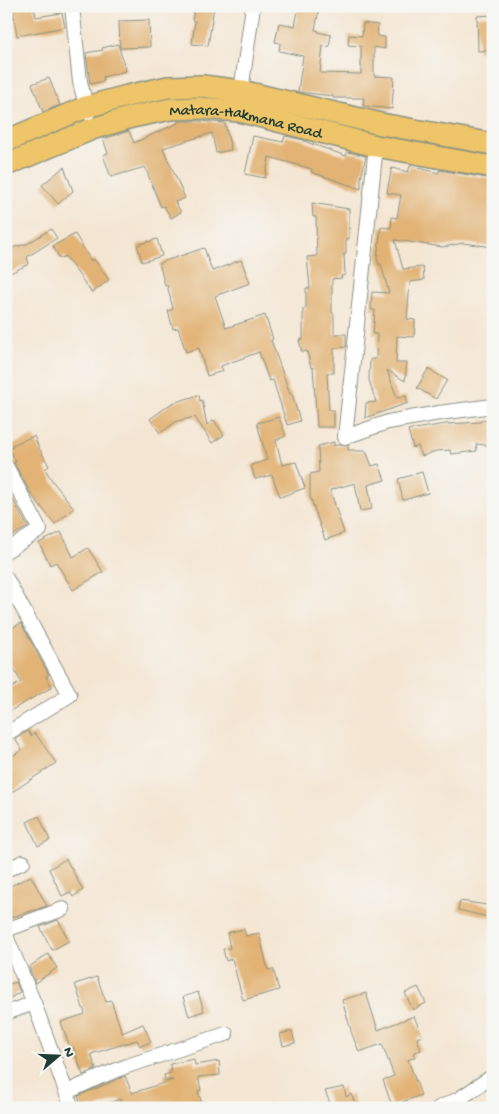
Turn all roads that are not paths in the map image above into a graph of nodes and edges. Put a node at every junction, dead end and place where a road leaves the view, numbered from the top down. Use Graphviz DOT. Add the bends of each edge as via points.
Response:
graph roads {
  1 [pos="72,6"];
  2 [pos="253,6"];
  3 [pos="241,91"];
  4 [pos="86,107"];
  5 [pos="92,129"];
  6 [pos="6,141"];
  7 [pos="493,144"];
  8 [pos="376,146"];
  9 [pos="6,165"];
  10 [pos="493,167"];
  11 [pos="493,406"];
  12 [pos="6,466"];
  13 [pos="6,551"];
  14 [pos="6,578"];
  15 [pos="6,734"];
  16 [pos="23,862"];
  17 [pos="6,870"];
  18 [pos="63,909"];
  19 [pos="6,930"];
  20 [pos="6,936"];
  21 [pos="34,1003"];
  22 [pos="6,1013"];
  23 [pos="226,1034"];
  24 [pos="493,1076"];
  25 [pos="67,1092"];
  26 [pos="462,1103"];
  27 [pos="72,1108"];
  28 [pos="439,1108"];
  1 -- 4 [label="street" via="80,82"];
  2 -- 3 [label="street"];
  3 -- 4 [label="main road, Matara-Hakmana Road" via="203,86 168,87"];
  3 -- 7 [label="main road, Matara-Hakmana Road" via="381,124"];
  4 -- 5 [label="street"];
  4 -- 6 [label="main road, Matara-Hakmana Road"];
  5 -- 8 [label="main road, Matara-Hakmana Road" via="171,109 199,108 239,111"];
  5 -- 9 [label="main road, Matara-Hakmana Road"];
  8 -- 10 [label="main road, Matara-Hakmana Road"];
  8 -- 11 [label="street" via="345,437 388,422"];
  12 -- 13 [label="street" via="40,530"];
  14 -- 15 [label="street" via="70,694"];
  16 -- 17 [label="street"];
  18 -- 19 [label="street"];
  20 -- 21 [label="street"];
  21 -- 22 [label="street"];
  21 -- 25 [label="street"];
  23 -- 25 [label="street" via="127,1066"];
  24 -- 26 [label="street"];
  25 -- 27 [label="street"];
  26 -- 28 [label="street"];
}
